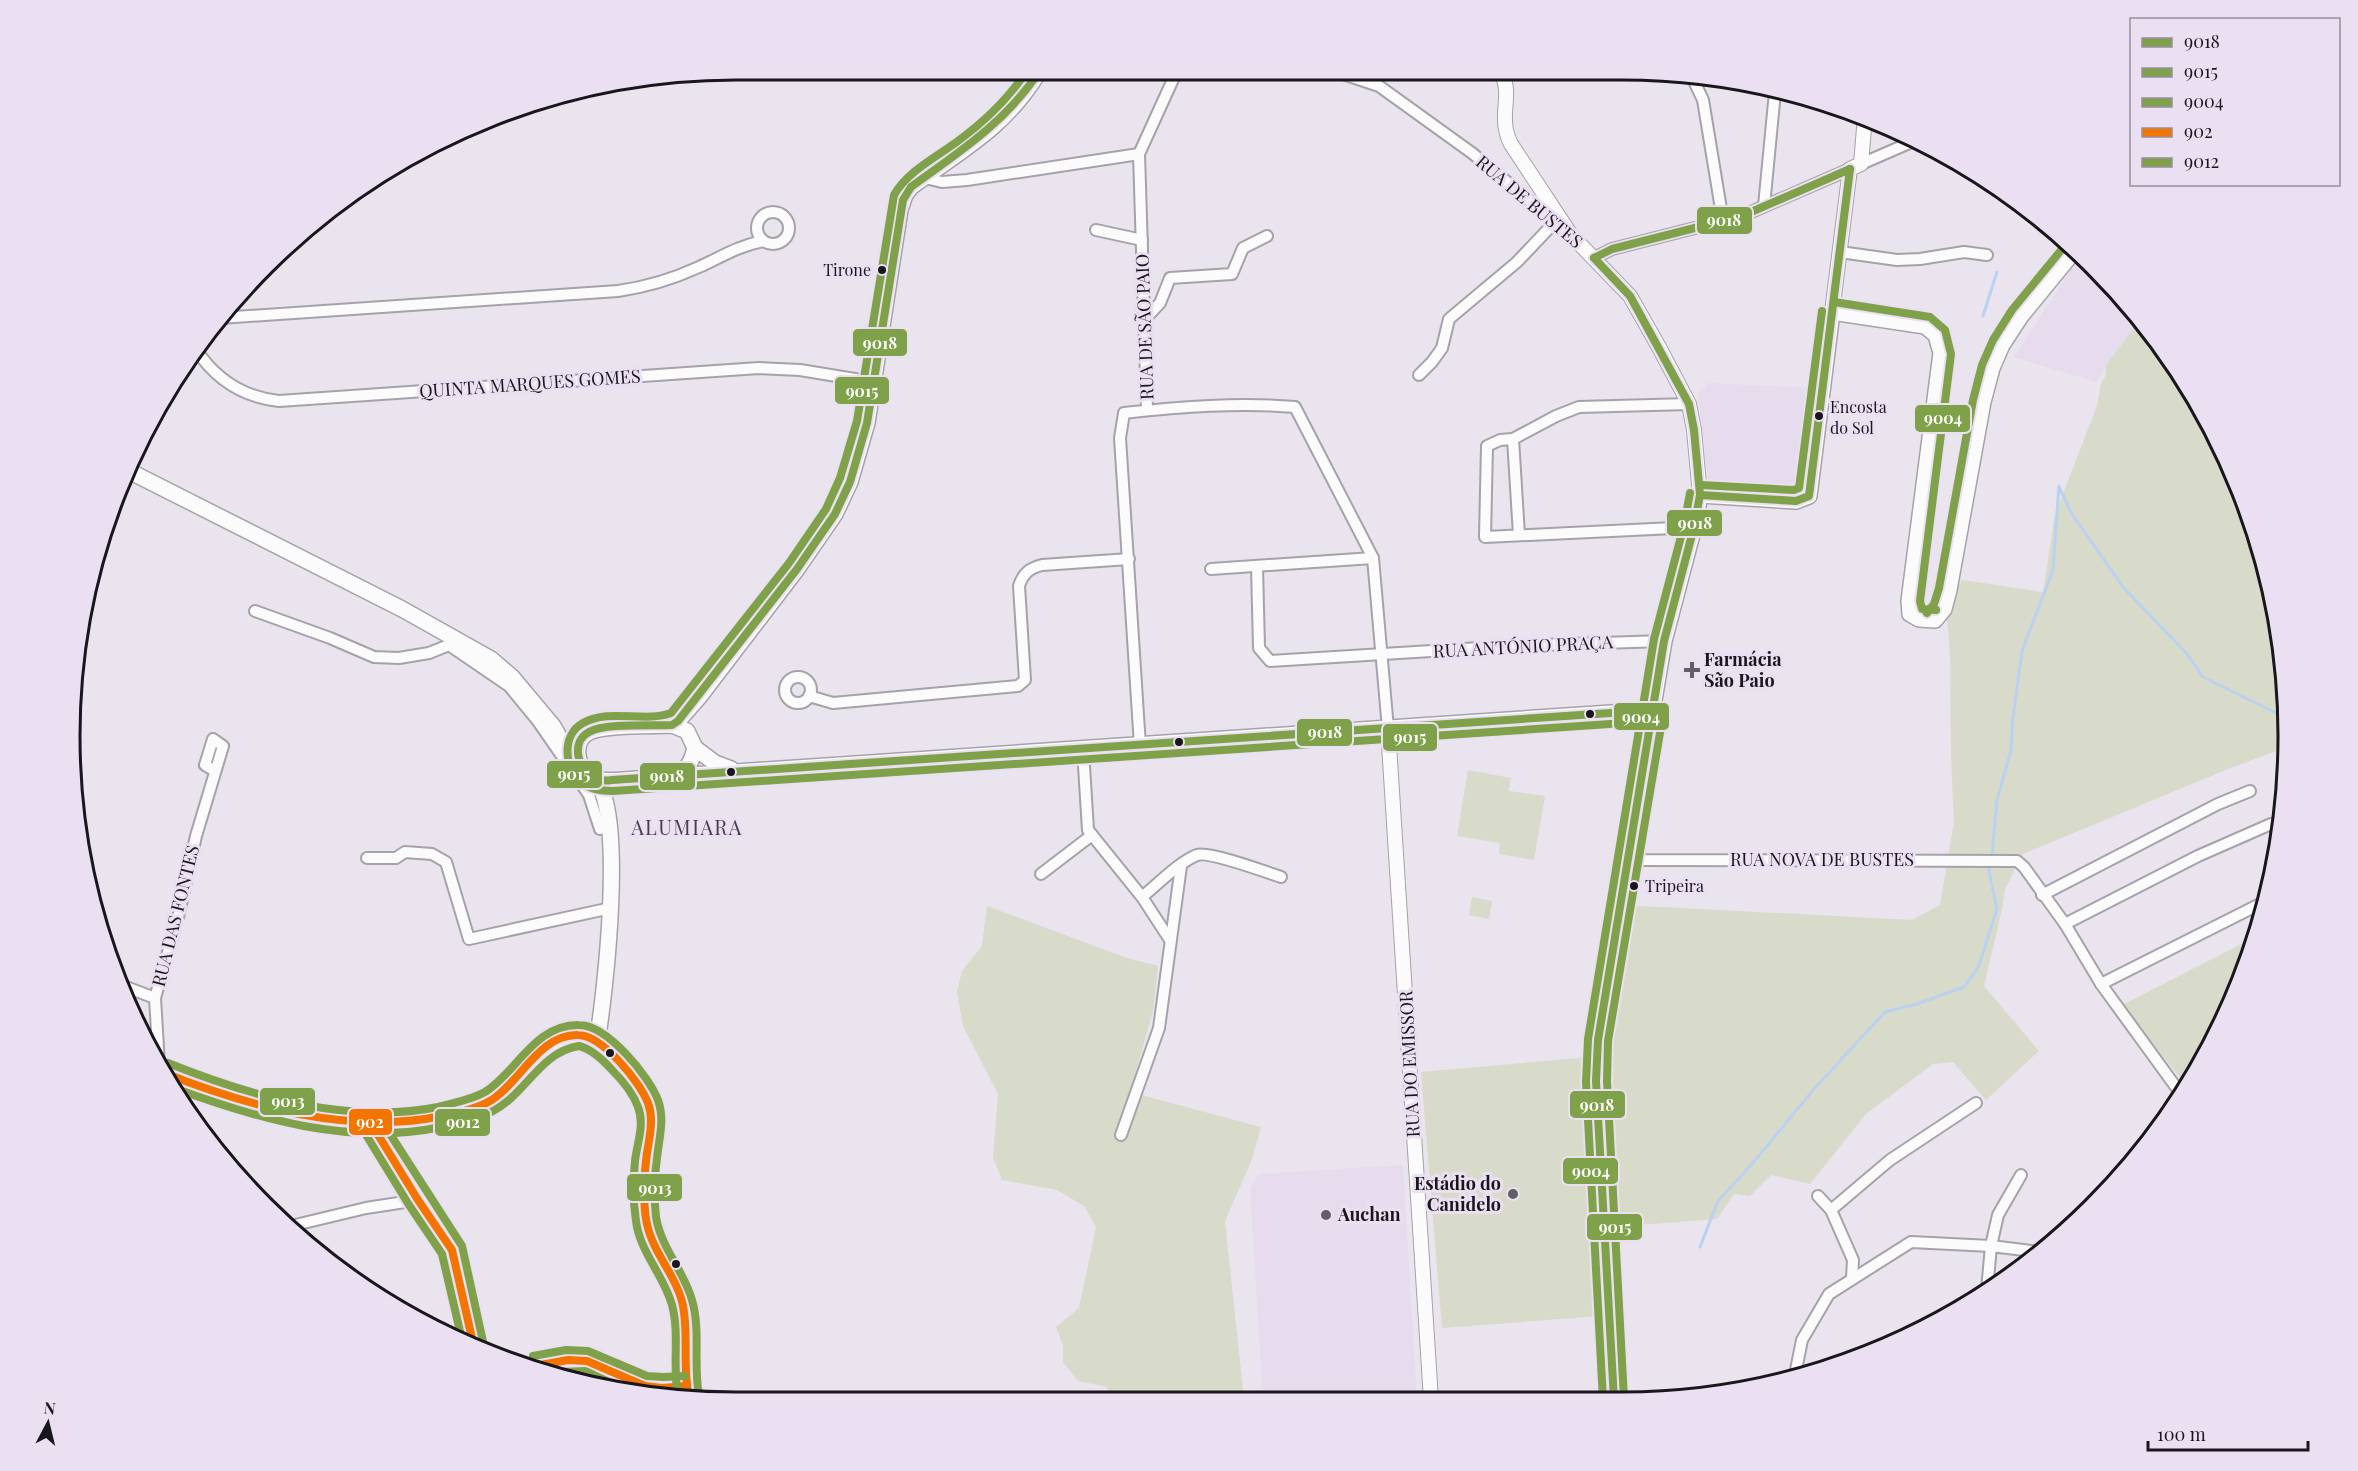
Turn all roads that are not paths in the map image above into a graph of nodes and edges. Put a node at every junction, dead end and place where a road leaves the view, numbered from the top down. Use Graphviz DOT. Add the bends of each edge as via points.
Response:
graph roads {
  1 [pos="1034,80"];
  2 [pos="1173,80"];
  3 [pos="1361,80"];
  4 [pos="1381,80"];
  5 [pos="1506,80"];
  6 [pos="1695,84"];
  7 [pos="1379,86"];
  8 [pos="1774,98"];
  9 [pos="1863,125"];
  10 [pos="1907,144"];
  11 [pos="1140,154"];
  12 [pos="1855,167"];
  13 [pos="925,178"];
  14 [pos="1764,206"];
  15 [pos="1723,221"];
  16 [pos="1555,222"];
  17 [pos="757,229"];
  18 [pos="1096,230"];
  19 [pos="1571,235"];
  20 [pos="1267,236"];
  21 [pos="1142,240"];
  22 [pos="763,241"];
  23 [pos="742,245"];
  24 [pos="1840,252"];
  25 [pos="1987,255"];
  26 [pos="2070,256"];
  27 [pos="1594,258"];
  28 [pos="1832,312"];
  29 [pos="230,317"];
  30 [pos="1144,320"];
  31 [pos="200,357"];
  32 [pos="1419,375"];
  33 [pos="873,382"];
  34 [pos="1689,404"];
  35 [pos="1147,410"];
  36 [pos="1513,439"];
  37 [pos="134,474"];
  38 [pos="1700,495"];
  39 [pos="1694,527"];
  40 [pos="1519,535"];
  41 [pos="1373,558"];
  42 [pos="1129,559"];
  43 [pos="1257,567"];
  44 [pos="1211,569"];
  45 [pos="255,611"];
  46 [pos="1664,641"];
  47 [pos="454,643"];
  48 [pos="1383,655"];
  49 [pos="700,696"];
  50 [pos="809,696"];
  51 [pos="1653,713"];
  52 [pos="672,725"];
  53 [pos="553,726"];
  54 [pos="597,729"];
  55 [pos="1388,729"];
  56 [pos="693,742"];
  57 [pos="1140,746"];
  58 [pos="1083,750"];
  59 [pos="746,770"];
  60 [pos="215,771"];
  61 [pos="590,776"];
  62 [pos="662,777"];
  63 [pos="631,779"];
  64 [pos="2250,791"];
  65 [pos="608,807"];
  66 [pos="2271,824"];
  67 [pos="600,829"];
  68 [pos="1092,835"];
  69 [pos="367,858"];
  70 [pos="1628,858"];
  71 [pos="1181,866"];
  72 [pos="1041,874"];
  73 [pos="1281,877"];
  74 [pos="2042,895"];
  75 [pos="1142,897"];
  76 [pos="2256,906"];
  77 [pos="611,908"];
  78 [pos="2065,924"];
  79 [pos="1170,940"];
  80 [pos="2101,984"];
  81 [pos="130,988"];
  82 [pos="155,998"];
  83 [pos="597,1041"];
  84 [pos="158,1047"];
  85 [pos="176,1078"];
  86 [pos="2176,1087"];
  87 [pos="1976,1104"];
  88 [pos="372,1125"];
  89 [pos="1121,1135"];
  90 [pos="2021,1174"];
  91 [pos="1818,1196"];
  92 [pos="418,1200"];
  93 [pos="1831,1210"];
  94 [pos="298,1224"];
  95 [pos="1991,1246"];
  96 [pos="2029,1251"];
  97 [pos="1852,1278"];
  98 [pos="1988,1280"];
  99 [pos="471,1336"];
  100 [pos="548,1364"];
  101 [pos="1796,1368"];
  102 [pos="639,1384"];
  103 [pos="688,1390"];
  104 [pos="1430,1392"];
  105 [pos="1614,1392"];
  1 -- 13 [label="main road" via="1002,121"];
  2 -- 11 [label="street, RUA DE SÃO PAIO"];
  3 -- 7 [label="street, RUA DE BUSTES"];
  4 -- 7 [label="street"];
  5 -- 19 [label="street" via="1507,136"];
  6 -- 15 [label="street" via="1703,100"];
  7 -- 16 [label="street, RUA DE BUSTES" via="1472,153"];
  8 -- 14 [label="street"];
  9 -- 12 [label="street"];
  10 -- 12 [label="street"];
  11 -- 13 [label="street" via="967,180 942,182"];
  11 -- 21 [label="street, RUA DE SÃO PAIO"];
  12 -- 14 [label="street"];
  12 -- 24 [label="street"];
  13 -- 33 [label="main road" via="907,191 901,205"];
  14 -- 15 [label="street"];
  15 -- 27 [label="street" via="1612,249"];
  16 -- 19 [label="street, RUA DE BUSTES"];
  16 -- 32 [label="street" via="1517,262 1449,319 1442,348"];
  17 -- 22 [label="street"];
  17 -- 22 [label="street" via="761,217 771,212 782,214 788,222 789,232 783,241"];
  17 -- 23 [label="street"];
  18 -- 21 [label="street"];
  19 -- 27 [label="street, RUA DE BUSTES"];
  20 -- 30 [label="street" via="1243,248 1232,274 1170,278 1160,303"];
  21 -- 30 [label="street, RUA DE SÃO PAIO"];
  22 -- 23 [label="street"];
  23 -- 29 [label="street" via="678,276 618,291"];
  24 -- 25 [label="street" via="1897,260 1964,252"];
  24 -- 28 [label="street"];
  26 -- 28 [label="main road" via="2021,316 1992,368 1951,583 1944,609 1935,621 1910,614 1909,601 1941,353 1936,335 1925,326"];
  27 -- 34 [label="street, RUA DE BUSTES" via="1630,296"];
  28 -- 38 [label="main road" via="1809,496 1796,501"];
  30 -- 35 [label="street, RUA DE SÃO PAIO"];
  31 -- 33 [label="street, QUINTA MARQUES GOMES" via="240,392 279,401 759,368 800,370"];
  33 -- 49 [label="main road" via="862,447 835,514"];
  34 -- 36 [label="street" via="1579,407"];
  34 -- 38 [label="street, RUA DE BUSTES"];
  35 -- 41 [label="street" via="1295,407"];
  35 -- 42 [label="street, RUA DE SÃO PAIO" via="1124,413 1120,438"];
  36 -- 40 [label="street"];
  36 -- 40 [label="street" via="1487,446 1485,537"];
  37 -- 47 [label="main road"];
  38 -- 39 [label="main road, RUA DE BUSTES"];
  39 -- 40 [label="street"];
  39 -- 46 [label="main road, RUA DE BUSTES"];
  41 -- 43 [label="street"];
  41 -- 48 [label="street"];
  42 -- 50 [label="street" via="1042,565 1024,574 1019,586 1025,680 1018,686 833,703"];
  42 -- 57 [label="street, RUA DE SÃO PAIO"];
  43 -- 44 [label="street"];
  43 -- 48 [label="street, RUA ANTÓNIO PRAÇA" via="1259,648 1270,661"];
  45 -- 47 [label="street" via="374,657 429,653"];
  46 -- 48 [label="street, RUA ANTÓNIO PRAÇA"];
  46 -- 51 [label="main road, RUA DE BUSTES"];
  47 -- 53 [label="main road" via="491,658"];
  47 -- 67 [label="street" via="509,686 537,720 589,795"];
  48 -- 55 [label="street"];
  49 -- 52 [label="main road"];
  49 -- 56 [label="main road" via="694,711"];
  51 -- 55 [label="main road"];
  51 -- 70 [label="main road, RUA DE BUSTES"];
  52 -- 54 [label="main road"];
  52 -- 56 [label="main road"];
  53 -- 54 [label="main road" via="571,731"];
  53 -- 61 [label="main road" via="575,764"];
  54 -- 61 [label="main road" via="584,735 578,750 578,758"];
  55 -- 57 [label="main road"];
  55 -- 104 [label="street, RUA DO EMISSOR"];
  56 -- 59 [label="main road" via="715,763"];
  56 -- 62 [label="main road" via="689,764 682,771"];
  57 -- 58 [label="main road"];
  58 -- 59 [label="main road"];
  58 -- 68 [label="street" via="1088,830"];
  59 -- 62 [label="main road"];
  60 -- 82 [label="street, RUA DAS FONTES"];
  61 -- 63 [label="main road"];
  61 -- 65 [label="main road" via="603,791"];
  62 -- 63 [label="main road"];
  63 -- 65 [label="main road"];
  64 -- 74 [label="street" via="2217,804"];
  65 -- 77 [label="main road"];
  66 -- 78 [label="street" via="2198,856"];
  68 -- 72 [label="street"];
  68 -- 75 [label="street"];
  69 -- 77 [label="street" via="396,858 405,852 432,854 446,862 469,939"];
  70 -- 74 [label="street, RUA NOVA DE BUSTES" via="2017,861"];
  70 -- 105 [label="main road, RUA DE BUSTES" via="1603,1008 1596,1081"];
  71 -- 73 [label="street" via="1199,854"];
  71 -- 75 [label="street"];
  71 -- 79 [label="street"];
  74 -- 78 [label="street"];
  75 -- 79 [label="street"];
  76 -- 80 [label="street"];
  77 -- 83 [label="main road"];
  78 -- 80 [label="street"];
  79 -- 89 [label="street" via="1160,1028"];
  80 -- 86 [label="street"];
  81 -- 82 [label="street"];
  82 -- 84 [label="street, RUA DAS FONTES"];
  83 -- 88 [label="main road" via="581,1035 550,1044 514,1081 491,1100 472,1109"];
  83 -- 103 [label="main road" via="644,1093 652,1117 646,1157 646,1220 684,1308 683,1362"];
  85 -- 88 [label="main road" via="281,1110"];
  87 -- 93 [label="street" via="1890,1160"];
  88 -- 92 [label="street"];
  90 -- 95 [label="street" via="1998,1215"];
  91 -- 93 [label="street"];
  92 -- 94 [label="street"];
  92 -- 99 [label="street" via="452,1250"];
  93 -- 97 [label="street" via="1852,1260"];
  95 -- 96 [label="street"];
  95 -- 97 [label="street" via="1911,1242"];
  95 -- 98 [label="street"];
  97 -- 101 [label="street" via="1828,1294 1802,1340"];
  100 -- 102 [label="street" via="584,1360"];
}
